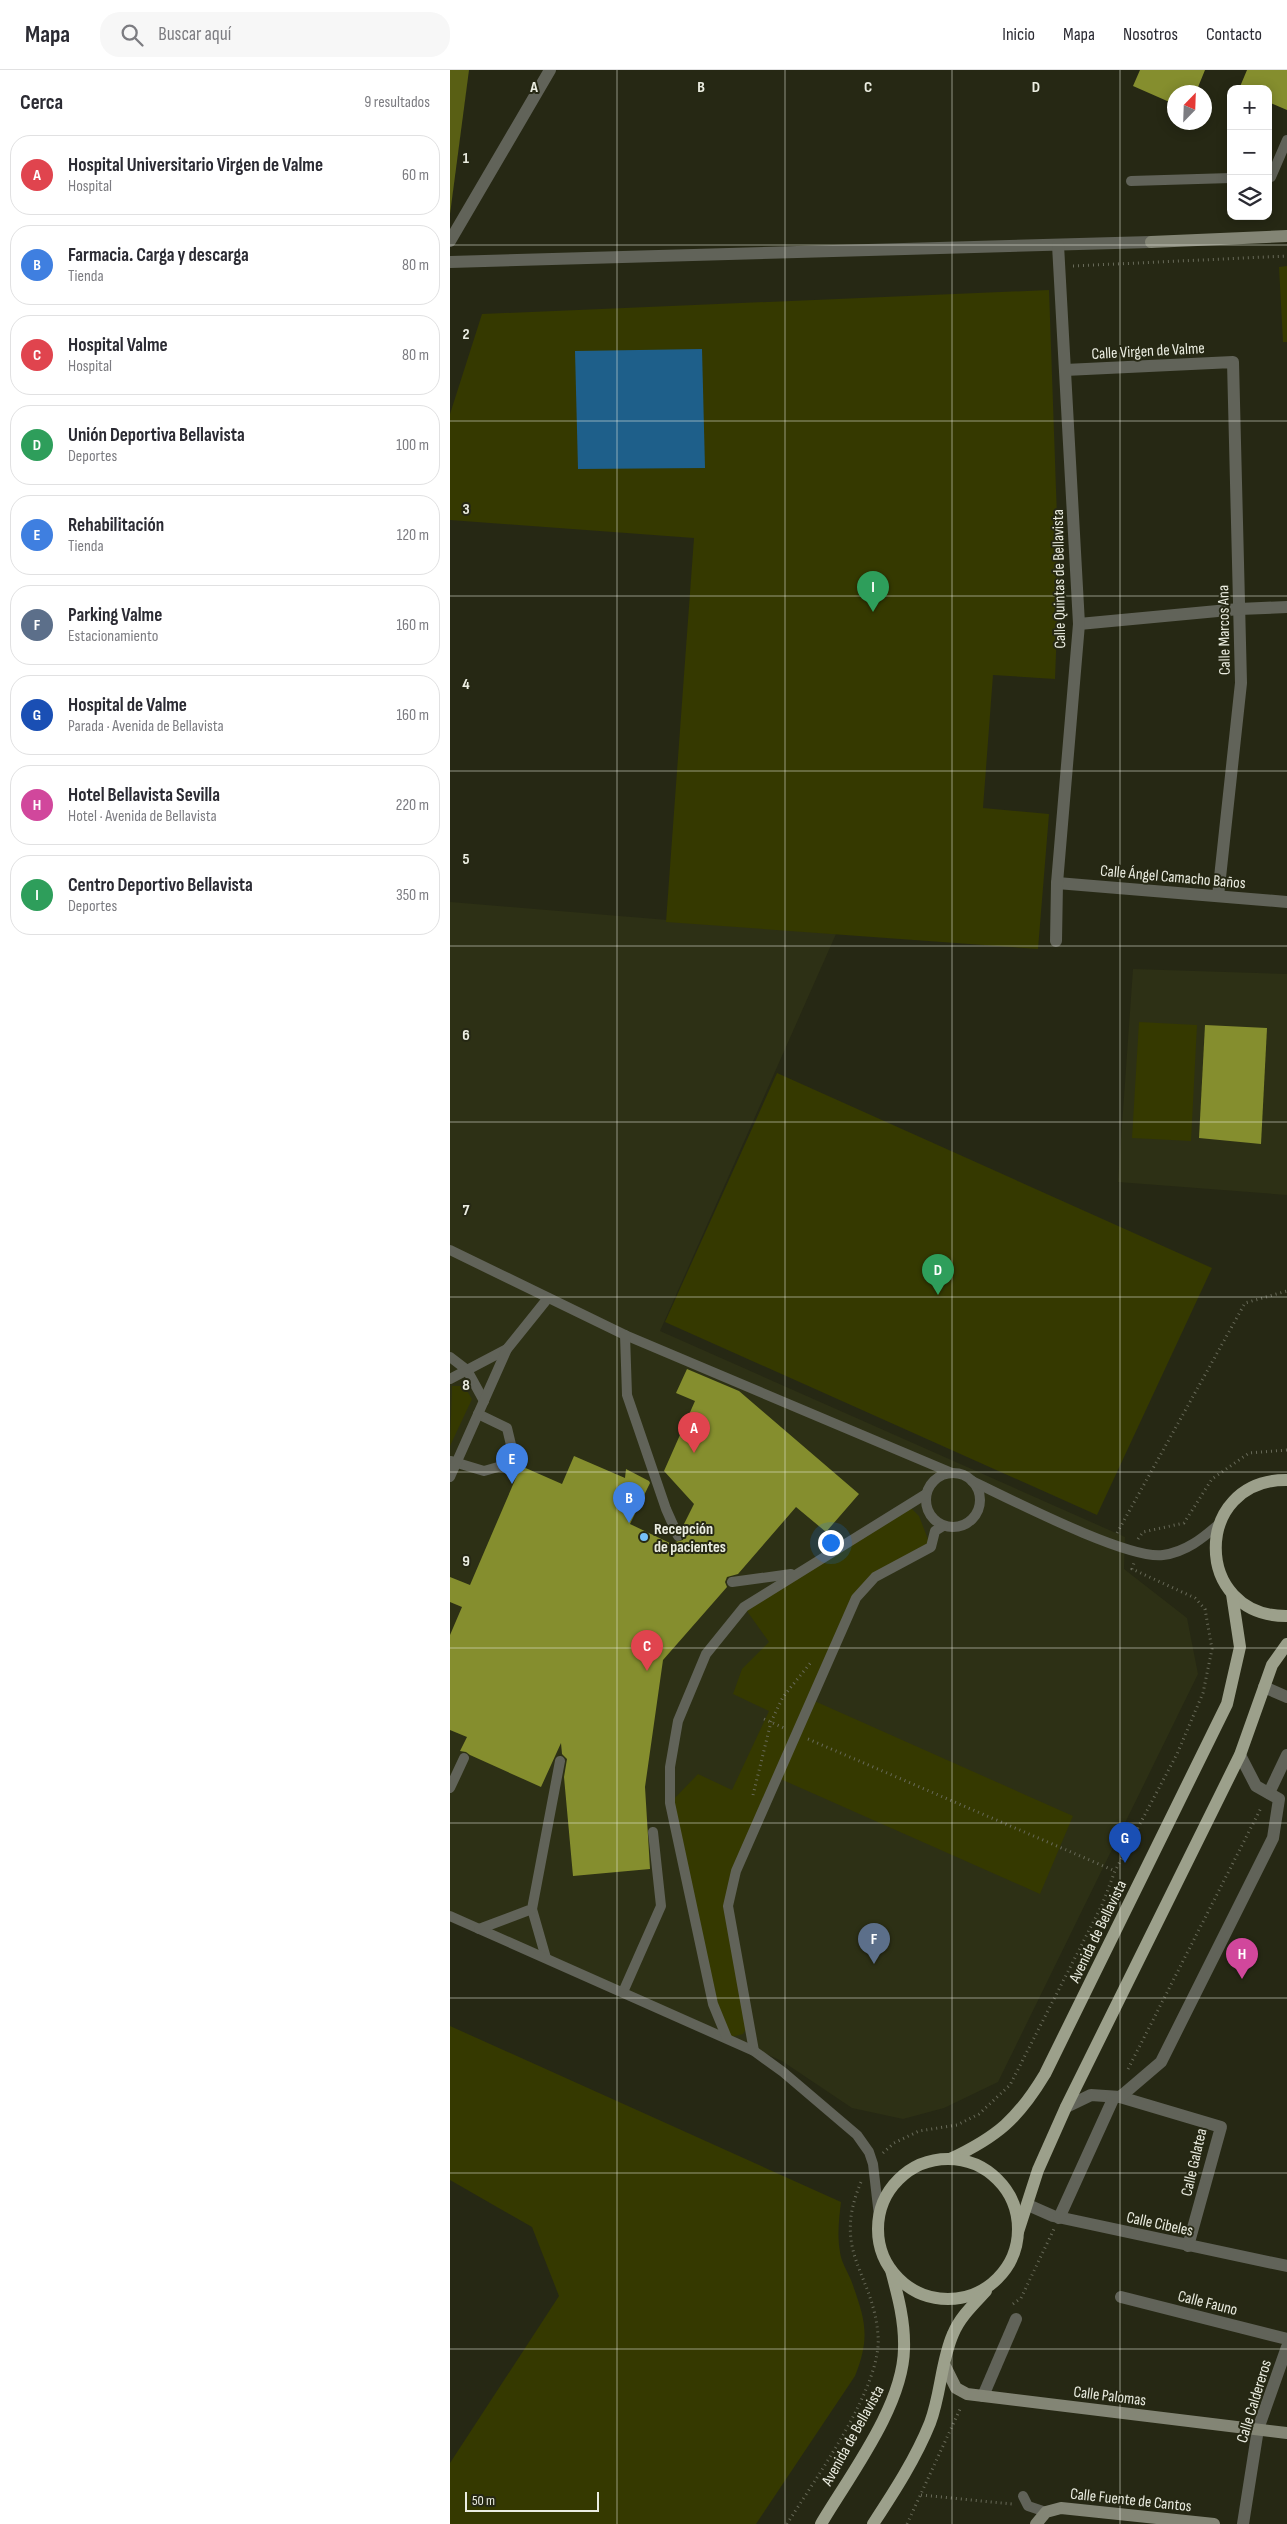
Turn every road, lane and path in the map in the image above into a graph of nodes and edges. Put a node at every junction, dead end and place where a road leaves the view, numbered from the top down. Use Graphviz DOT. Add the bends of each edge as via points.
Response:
graph roads {
  1 [pos="550,70"];
  2 [pos="1287,140"];
  3 [pos="1272,175"];
  4 [pos="1227,178"];
  5 [pos="1131,181"];
  6 [pos="1287,236"];
  7 [pos="450,241"];
  8 [pos="1058,245"];
  9 [pos="1287,256"];
  10 [pos="450,262"];
  11 [pos="1059,267"];
  12 [pos="1233,362"];
  13 [pos="1065,370"];
  14 [pos="1287,607"];
  15 [pos="1239,609"];
  16 [pos="1079,624"];
  17 [pos="1057,882"];
  18 [pos="1218,896"];
  19 [pos="1287,902"];
  20 [pos="1056,941"];
  21 [pos="450,1250"];
  22 [pos="1287,1291"];
  23 [pos="548,1298"];
  24 [pos="625,1335"];
  25 [pos="507,1349"];
  26 [pos="450,1357"];
  27 [pos="467,1370"];
  28 [pos="450,1379"];
  29 [pos="484,1402"];
  30 [pos="478,1414"];
  31 [pos="1287,1450"];
  32 [pos="453,1462"];
  33 [pos="952,1473"];
  34 [pos="450,1477"];
  35 [pos="1287,1480"];
  36 [pos="972,1481"];
  37 [pos="926,1494"];
  38 [pos="1219,1524"];
  39 [pos="943,1526"];
  40 [pos="678,1536"];
  41 [pos="1137,1542"];
  42 [pos="1112,1543"];
  43 [pos="1134,1561"];
  44 [pos="794,1574"];
  45 [pos="732,1582"];
  46 [pos="1232,1594"];
  47 [pos="1287,1616"];
  48 [pos="1287,1644"];
  49 [pos="1264,1686"];
  50 [pos="1287,1697"];
  51 [pos="764,1719"];
  52 [pos="795,1733"];
  53 [pos="1240,1755"];
  54 [pos="1287,1755"];
  55 [pos="464,1758"];
  56 [pos="560,1761"];
  57 [pos="450,1788"];
  58 [pos="1278,1798"];
  59 [pos="653,1832"];
  60 [pos="1115,1870"];
  61 [pos="532,1909"];
  62 [pos="450,1916"];
  63 [pos="479,1929"];
  64 [pos="546,1958"];
  65 [pos="623,1992"];
  66 [pos="727,2038"];
  67 [pos="754,2051"];
  68 [pos="1128,2071"];
  69 [pos="1117,2097"];
  70 [pos="1066,2107"];
  71 [pos="880,2156"];
  72 [pos="950,2159"];
  73 [pos="864,2178"];
  74 [pos="1028,2205"];
  75 [pos="879,2216"];
  76 [pos="1059,2218"];
  77 [pos="1018,2232"];
  78 [pos="1188,2246"];
  79 [pos="1287,2266"];
  80 [pos="892,2270"];
  81 [pos="995,2282"];
  82 [pos="1121,2297"];
  83 [pos="1016,2319"];
  84 [pos="1287,2339"];
  85 [pos="1287,2347"];
  86 [pos="945,2366"];
  87 [pos="967,2394"];
  88 [pos="983,2396"];
  89 [pos="1258,2429"];
  90 [pos="1287,2433"];
  91 [pos="898,2486"];
  92 [pos="921,2495"];
  93 [pos="1025,2501"];
  94 [pos="1046,2512"];
  95 [pos="788,2524"];
  96 [pos="821,2524"];
  97 [pos="873,2524"];
  98 [pos="883,2524"];
  99 [pos="908,2524"];
  100 [pos="1036,2524"];
  101 [pos="1214,2524"];
  102 [pos="1243,2524"];
  1 -- 7 [label="street"];
  2 -- 3 [label="lane"];
  4 -- 5 [label="lane"];
  6 -- 8 [label="street"];
  8 -- 10 [label="street"];
  8 -- 11 [label="street, Calle Quintas de Bellavista"];
  9 -- 11 [label="path"];
  11 -- 13 [label="street, Calle Quintas de Bellavista"];
  12 -- 13 [label="street, Calle Virgen de Valme"];
  12 -- 15 [label="street, Calle Marcos Ana"];
  13 -- 16 [label="street, Calle Quintas de Bellavista"];
  14 -- 15 [label="street"];
  15 -- 16 [label="street"];
  15 -- 18 [label="street, Calle Marcos Ana" via="1241,683"];
  16 -- 17 [label="street, Calle Quintas de Bellavista"];
  17 -- 18 [label="street, Calle Ángel Camacho Baños"];
  17 -- 20 [label="street, Calle Quintas de Bellavista"];
  18 -- 19 [label="street, Calle Ángel Camacho Baños"];
  21 -- 23 [label="lane"];
  22 -- 42 [label="path" via="1245,1303"];
  23 -- 24 [label="lane"];
  23 -- 25 [label="lane"];
  24 -- 33 [label="lane"];
  24 -- 40 [label="lane" via="627,1395"];
  25 -- 27 [label="lane"];
  25 -- 29 [label="lane"];
  26 -- 27 [label="lane"];
  27 -- 28 [label="lane"];
  27 -- 29 [label="lane"];
  29 -- 30 [label="lane"];
  30 -- 32 [label="lane"];
  30 -- 32 [label="lane" via="507,1428 512,1449 505,1465 484,1471"];
  31 -- 41 [label="path" via="1249,1453 1212,1479 1184,1523 1143,1532"];
  32 -- 34 [label="lane"];
  33 -- 36 [label="lane"];
  33 -- 37 [label="lane" via="935,1479"];
  35 -- 38 [label="main road" via="1267,1482 1244,1492 1227,1508"];
  36 -- 39 [label="lane" via="980,1498 976,1515 961,1526"];
  36 -- 42 [label="lane"];
  37 -- 39 [label="lane" via="925,1502 931,1517"];
  37 -- 44 [label="lane"];
  38 -- 42 [label="lane" via="1185,1549 1162,1556"];
  38 -- 46 [label="main road" via="1216,1557 1219,1572"];
  39 -- 52 [label="lane" via="935,1531 931,1547 875,1577 856,1598"];
  43 -- 60 [label="path" via="1132,1570 1195,1598 1204,1609 1212,1649 1203,1693 1177,1754"];
  44 -- 45 [label="lane"];
  44 -- 66 [label="lane" via="744,1606 706,1654 678,1721 670,1767 670,1803 713,2004"];
  46 -- 47 [label="main road" via="1260,1612"];
  46 -- 72 [label="main road, Avenida de Bellavista" via="1240,1647 1227,1704 1045,2074 1014,2119 988,2139"];
  48 -- 49 [label="main road" via="1272,1665"];
  49 -- 50 [label="street"];
  49 -- 53 [label="main road"];
  51 -- 52 [label="path"];
  52 -- 60 [label="path"];
  52 -- 67 [label="lane" via="736,1871 728,1906"];
  53 -- 58 [label="street" via="1256,1786"];
  53 -- 70 [label="main road"];
  54 -- 58 [label="street"];
  55 -- 57 [label="lane"];
  56 -- 61 [label="lane"];
  58 -- 68 [label="path"];
  58 -- 69 [label="street" via="1273,1838 1161,2062"];
  59 -- 65 [label="lane" via="661,1906"];
  60 -- 71 [label="path" via="1102,1905 1010,2085 979,2114 958,2125 919,2131 894,2143"];
  61 -- 63 [label="lane"];
  61 -- 64 [label="lane"];
  62 -- 63 [label="lane"];
  63 -- 64 [label="lane"];
  64 -- 65 [label="lane"];
  65 -- 66 [label="lane"];
  66 -- 67 [label="lane"];
  67 -- 75 [label="lane" via="857,2135 873,2164"];
  69 -- 70 [label="street" via="1091,2095"];
  69 -- 76 [label="street"];
  69 -- 78 [label="street, Calle Galatea" via="1221,2126"];
  70 -- 74 [label="main road" via="1038,2170"];
  72 -- 75 [label="main road" via="915,2167 898,2180 885,2198"];
  72 -- 77 [label="main road" via="972,2163 1001,2183 1014,2206"];
  73 -- 95 [label="path" via="851,2209 848,2228 852,2251 879,2336 876,2358 862,2401"];
  74 -- 76 [label="street, Calle Cibeles"];
  74 -- 77 [label="main road"];
  75 -- 80 [label="main road" via="879,2238 884,2257"];
  76 -- 78 [label="street, Calle Cibeles"];
  77 -- 81 [label="main road" via="1014,2253"];
  78 -- 79 [label="street, Calle Cibeles"];
  80 -- 81 [label="main road" via="905,2284 920,2293 941,2299 976,2293"];
  80 -- 96 [label="main road, Avenida de Bellavista" via="903,2317 905,2348 899,2382 889,2408"];
  81 -- 86 [label="main road" via="962,2318 953,2333"];
  82 -- 84 [label="street, Calle Fauno"];
  83 -- 88 [label="street"];
  85 -- 89 [label="street, Calle Caldereros"];
  86 -- 87 [label="street" via="956,2388"];
  86 -- 91 [label="main road" via="928,2426"];
  87 -- 88 [label="street, Calle Palomas"];
  87 -- 92 [label="path"];
  88 -- 89 [label="street, Calle Palomas"];
  89 -- 90 [label="street, Calle Palomas"];
  89 -- 102 [label="street, Calle Caldereros"];
  91 -- 97 [label="main road"];
  91 -- 98 [label="main road"];
  92 -- 93 [label="path"];
  92 -- 99 [label="path"];
  93 -- 94 [label="lane, Calle Fuente de Cantos"];
  94 -- 100 [label="street"];
  94 -- 101 [label="street, Calle Fuente de Cantos" via="1061,2508"];
}
